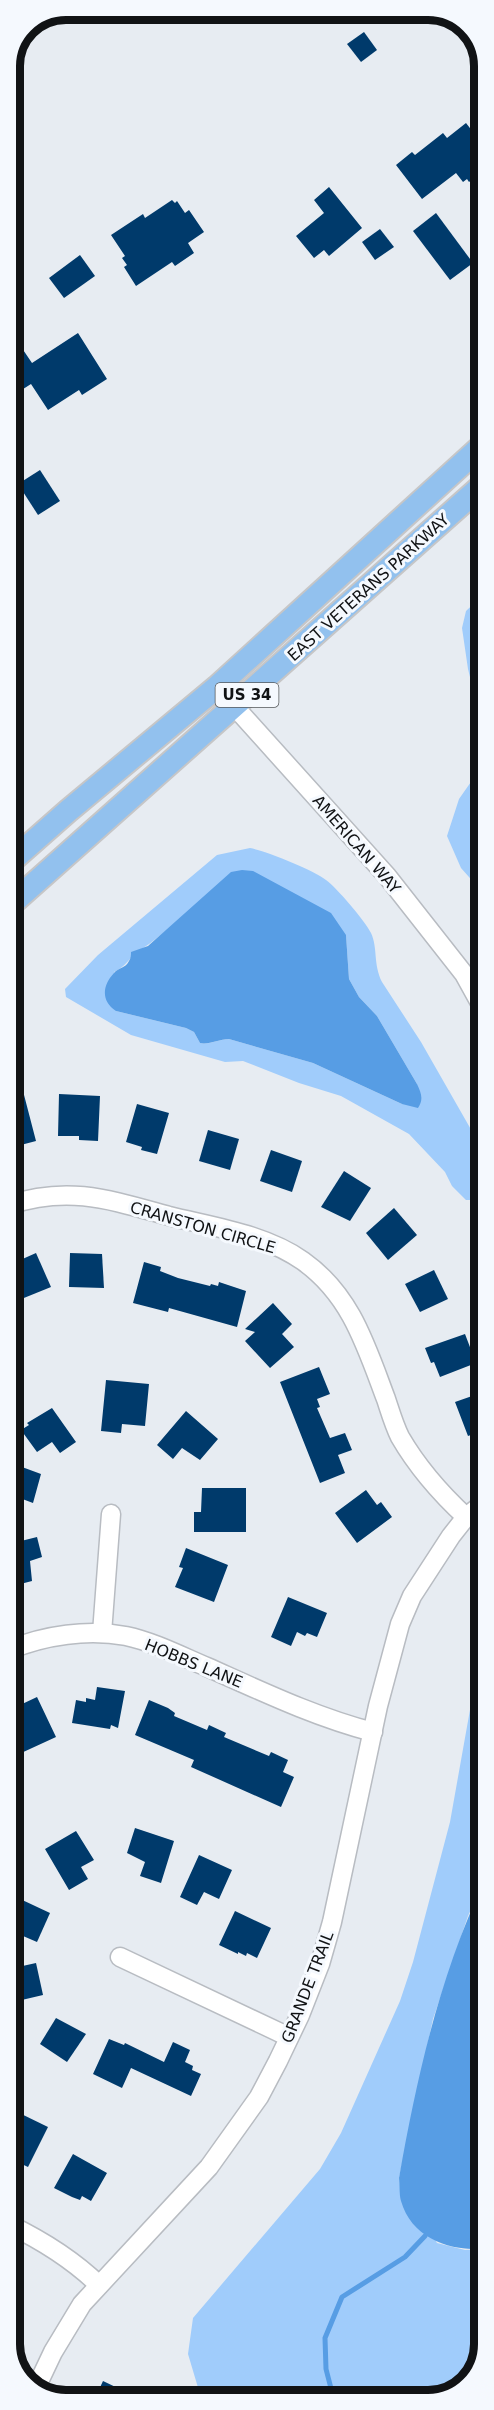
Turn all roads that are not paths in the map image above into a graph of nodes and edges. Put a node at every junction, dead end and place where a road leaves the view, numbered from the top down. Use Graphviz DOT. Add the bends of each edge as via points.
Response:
graph roads {
  1 [pos="474,452"];
  2 [pos="474,492"];
  3 [pos="217,687"];
  4 [pos="234,706"];
  5 [pos="19,854"];
  6 [pos="19,897"];
  7 [pos="474,992"];
  8 [pos="19,1202"];
  9 [pos="474,1511"];
  10 [pos="111,1514"];
  11 [pos="466,1517"];
  12 [pos="102,1633"];
  13 [pos="20,1646"];
  14 [pos="373,1732"];
  15 [pos="120,1957"];
  16 [pos="289,2037"];
  17 [pos="20,2230"];
  18 [pos="99,2284"];
  19 [pos="39,2382"];
  1 -- 3 [label="main road, EAST VETERANS PARKWAY / US 34"];
  2 -- 4 [label="main road, EAST VETERANS PARKWAY / US 34"];
  3 -- 4 [label="street, AMERICAN WAY"];
  3 -- 5 [label="main road, EAST VETERANS PARKWAY / US 34"];
  4 -- 6 [label="main road, EAST VETERANS PARKWAY / US 34"];
  4 -- 7 [label="street, AMERICAN WAY" via="387,876"];
  8 -- 11 [label="street, CRANSTON CIRCLE" via="54,1195 95,1196 255,1239 302,1261 340,1295 363,1337 400,1436 427,1479"];
  9 -- 11 [label="street, GRANDE TRAIL"];
  10 -- 12 [label="street"];
  11 -- 14 [label="street, GRANDE TRAIL" via="412,1596 400,1624"];
  12 -- 13 [label="street, HOBBS LANE" via="45,1638"];
  12 -- 14 [label="street, HOBBS LANE" via="150,1644 319,1715"];
  14 -- 16 [label="street, GRANDE TRAIL" via="332,1922 320,1964"];
  15 -- 16 [label="street"];
  16 -- 18 [label="street, GRANDE TRAIL" via="258,2097 209,2167"];
  17 -- 18 [label="street" via="81,2267"];
  18 -- 19 [label="street, GRANDE TRAIL" via="82,2304"];
}
